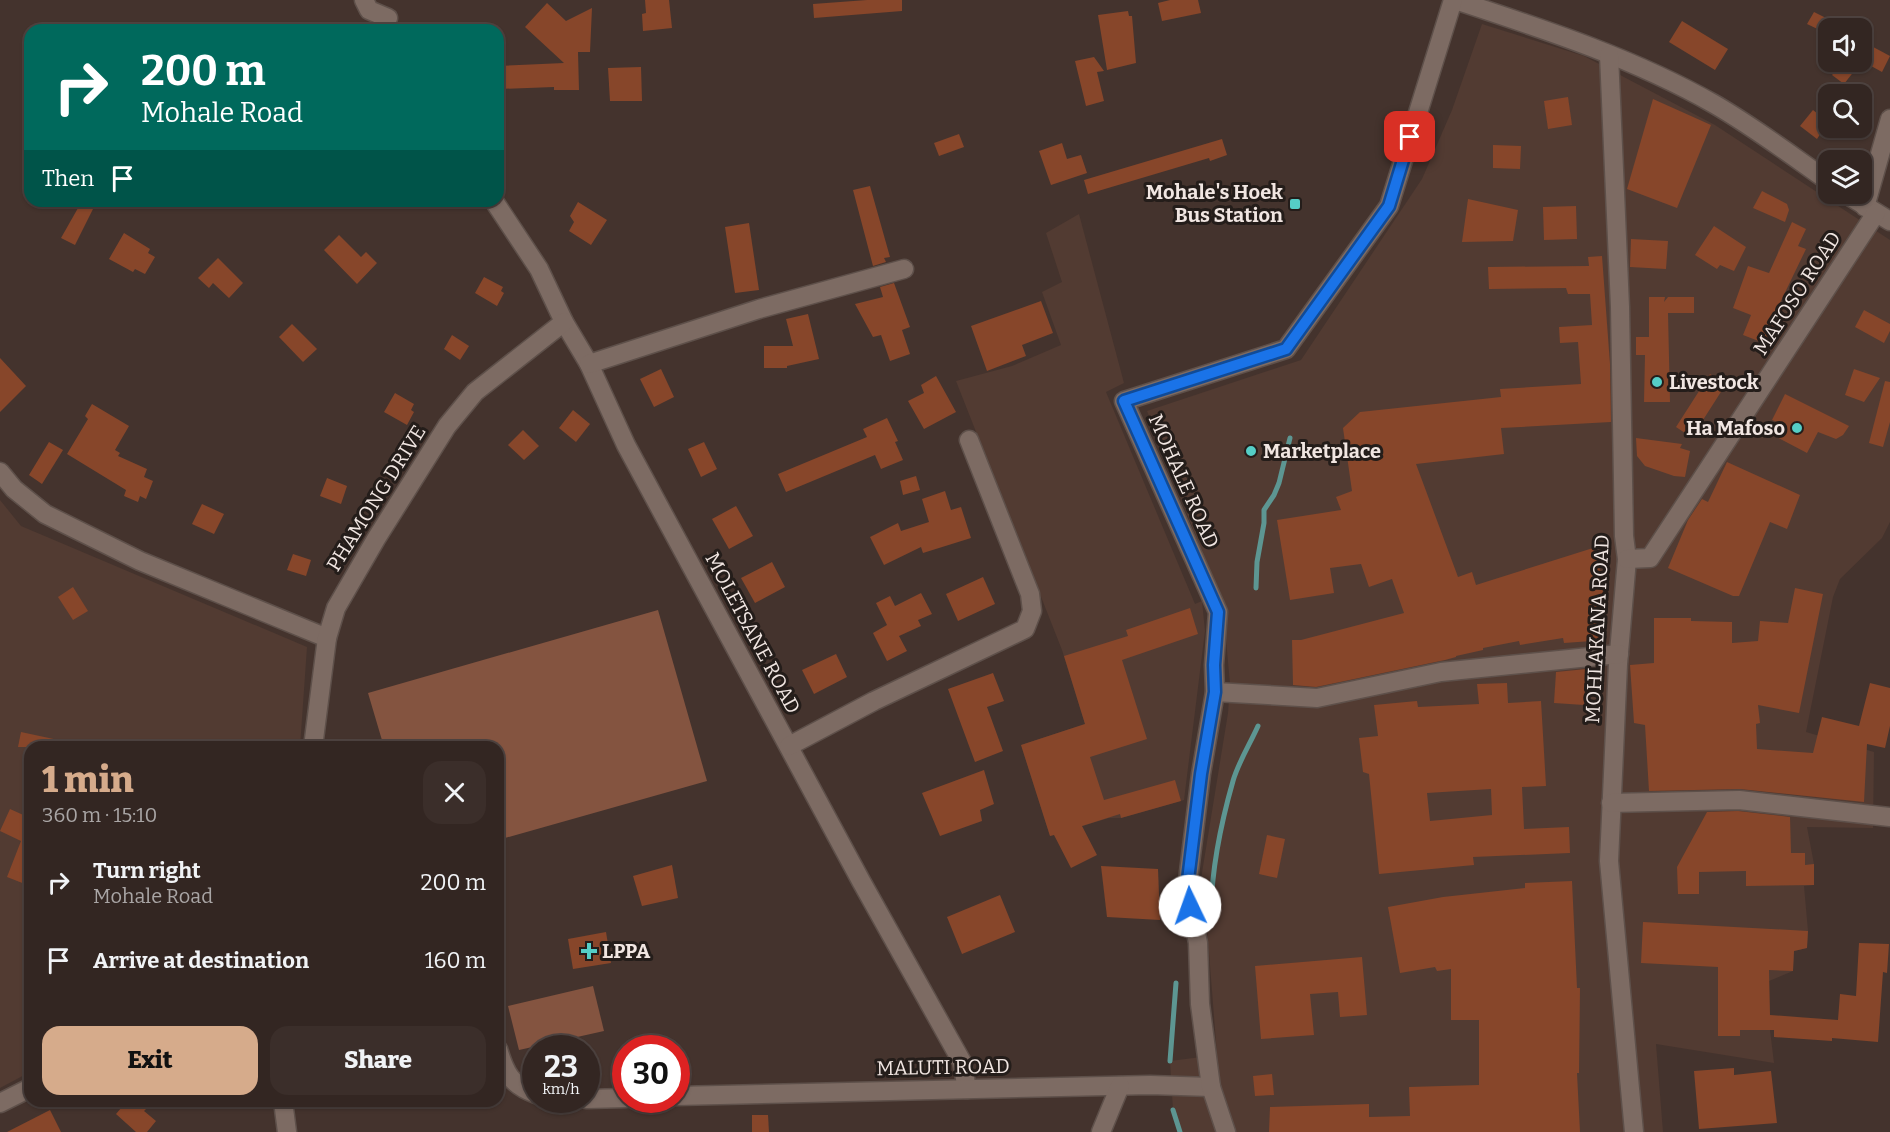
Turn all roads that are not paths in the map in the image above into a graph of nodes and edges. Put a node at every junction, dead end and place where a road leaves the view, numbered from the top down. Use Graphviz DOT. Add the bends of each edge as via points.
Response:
graph roads {
  1 [pos="364,0"];
  2 [pos="1454,0"];
  3 [pos="390,16"];
  4 [pos="1609,55"];
  5 [pos="1890,119"];
  6 [pos="1818,174"];
  7 [pos="1862,204"];
  8 [pos="498,207"];
  9 [pos="1877,214"];
  10 [pos="904,269"];
  11 [pos="564,322"];
  12 [pos="589,364"];
  13 [pos="969,440"];
  14 [pos="0,472"];
  15 [pos="1627,559"];
  16 [pos="327,638"];
  17 [pos="1619,654"];
  18 [pos="1215,692"];
  19 [pos="314,741"];
  20 [pos="789,746"];
  21 [pos="1611,803"];
  22 [pos="1890,817"];
  23 [pos="504,1065"];
  24 [pos="1120,1086"];
  25 [pos="1211,1087"];
  26 [pos="522,1088"];
  27 [pos="967,1089"];
  28 [pos="24,1091"];
  29 [pos="690,1096"];
  30 [pos="0,1103"];
  31 [pos="284,1107"];
  32 [pos="287,1132"];
  33 [pos="1101,1132"];
  34 [pos="1226,1132"];
  35 [pos="1634,1132"];
  1 -- 3 [label="street" via="369,10"];
  2 -- 4 [label="street"];
  2 -- 18 [label="street, MOHALE ROAD" via="1389,206 1286,349 1124,401 1218,612"];
  4 -- 6 [label="street" via="1714,104"];
  4 -- 15 [label="street, MOHLAKANA ROAD"];
  5 -- 9 [label="street"];
  7 -- 9 [label="street"];
  8 -- 11 [label="street, MOLETSANE ROAD" via="539,269"];
  9 -- 15 [label="street, MAFOSO ROAD" via="1650,558"];
  10 -- 12 [label="street" via="759,309"];
  11 -- 12 [label="street, MOLETSANE ROAD"];
  11 -- 16 [label="street, PHAMONG DRIVE" via="475,392 447,426 336,608"];
  12 -- 20 [label="street, MOLETSANE ROAD" via="626,445"];
  13 -- 20 [label="street" via="1030,594 1032,611 1025,629"];
  14 -- 16 [label="street" via="45,514 140,561"];
  15 -- 17 [label="street, MOHLAKANA ROAD"];
  16 -- 19 [label="street, PHAMONG DRIVE"];
  17 -- 18 [label="street" via="1441,672 1317,698"];
  17 -- 21 [label="street, MOHLAKANA ROAD"];
  18 -- 25 [label="street, MOHALE ROAD" via="1187,888 1198,943 1200,1004"];
  20 -- 27 [label="street, MOLETSANE ROAD" via="962,1062"];
  21 -- 22 [label="street" via="1739,800"];
  21 -- 35 [label="street, MOHLAKANA ROAD" via="1609,861"];
  23 -- 26 [label="street" via="509,1078"];
  24 -- 25 [label="street, MALUTI ROAD"];
  24 -- 27 [label="street, MALUTI ROAD"];
  24 -- 33 [label="street"];
  25 -- 34 [label="street, MOHALE ROAD"];
  27 -- 29 [label="street, MALUTI ROAD"];
  28 -- 30 [label="street"];
  31 -- 32 [label="street"];
}
